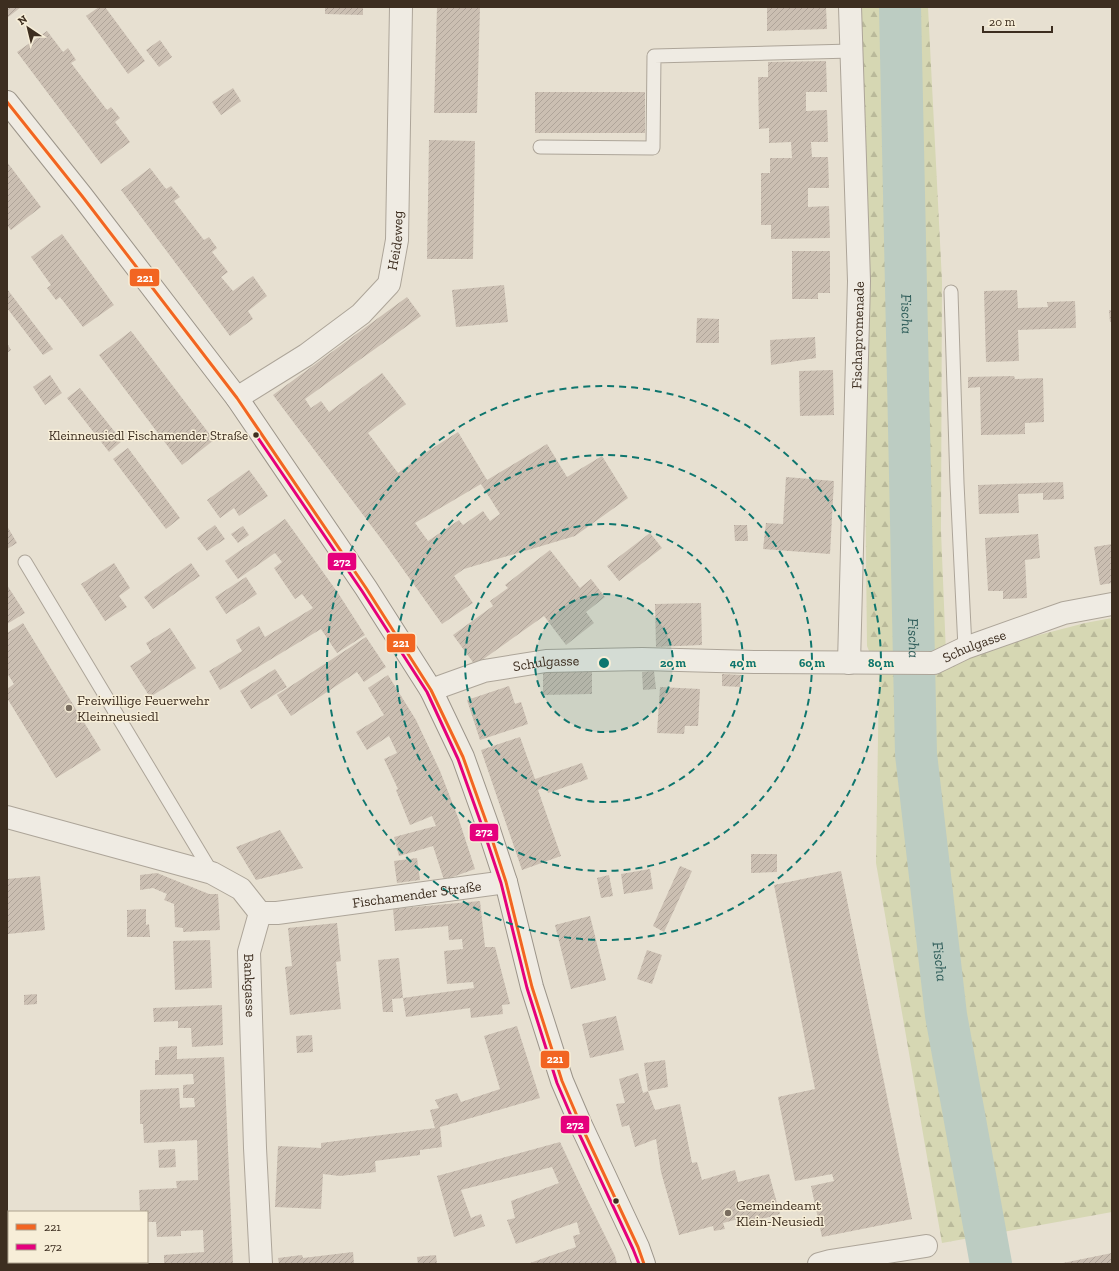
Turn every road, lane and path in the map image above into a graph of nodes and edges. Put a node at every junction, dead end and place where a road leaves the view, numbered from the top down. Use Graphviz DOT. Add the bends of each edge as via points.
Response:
graph roads {
  1 [pos="401,7"];
  2 [pos="850,7"];
  3 [pos="852,51"];
  4 [pos="7,102"];
  5 [pos="540,147"];
  6 [pos="951,292"];
  7 [pos="237,398"];
  8 [pos="25,562"];
  9 [pos="1112,604"];
  10 [pos="965,648"];
  11 [pos="849,663"];
  12 [pos="431,690"];
  13 [pos="7,817"];
  14 [pos="212,873"];
  15 [pos="506,882"];
  16 [pos="260,913"];
  17 [pos="926,1246"];
  18 [pos="261,1264"];
  19 [pos="644,1264"];
  20 [pos="819,1264"];
  1 -- 7 [label="street, Heideweg" via="397,240 389,284 361,314 306,355"];
  2 -- 3 [label="street, Fischapromenade"];
  3 -- 5 [label="lane" via="654,56 653,148"];
  3 -- 11 [label="street, Fischapromenade" via="859,282"];
  4 -- 7 [label="street"];
  6 -- 10 [label="lane"];
  7 -- 12 [label="street" via="366,588"];
  8 -- 14 [label="lane"];
  9 -- 10 [label="street, Schulgasse" via="1064,613"];
  10 -- 11 [label="street, Schulgasse" via="934,663"];
  11 -- 12 [label="street, Schulgasse" via="642,659 546,661 484,671"];
  12 -- 15 [label="street" via="463,757"];
  13 -- 14 [label="street"];
  14 -- 16 [label="street" via="241,889"];
  15 -- 16 [label="street, Fischamender Straße" via="277,913"];
  15 -- 19 [label="street" via="532,987 562,1080"];
  16 -- 18 [label="street, Bankgasse" via="250,952"];
  17 -- 20 [label="street"];
}
